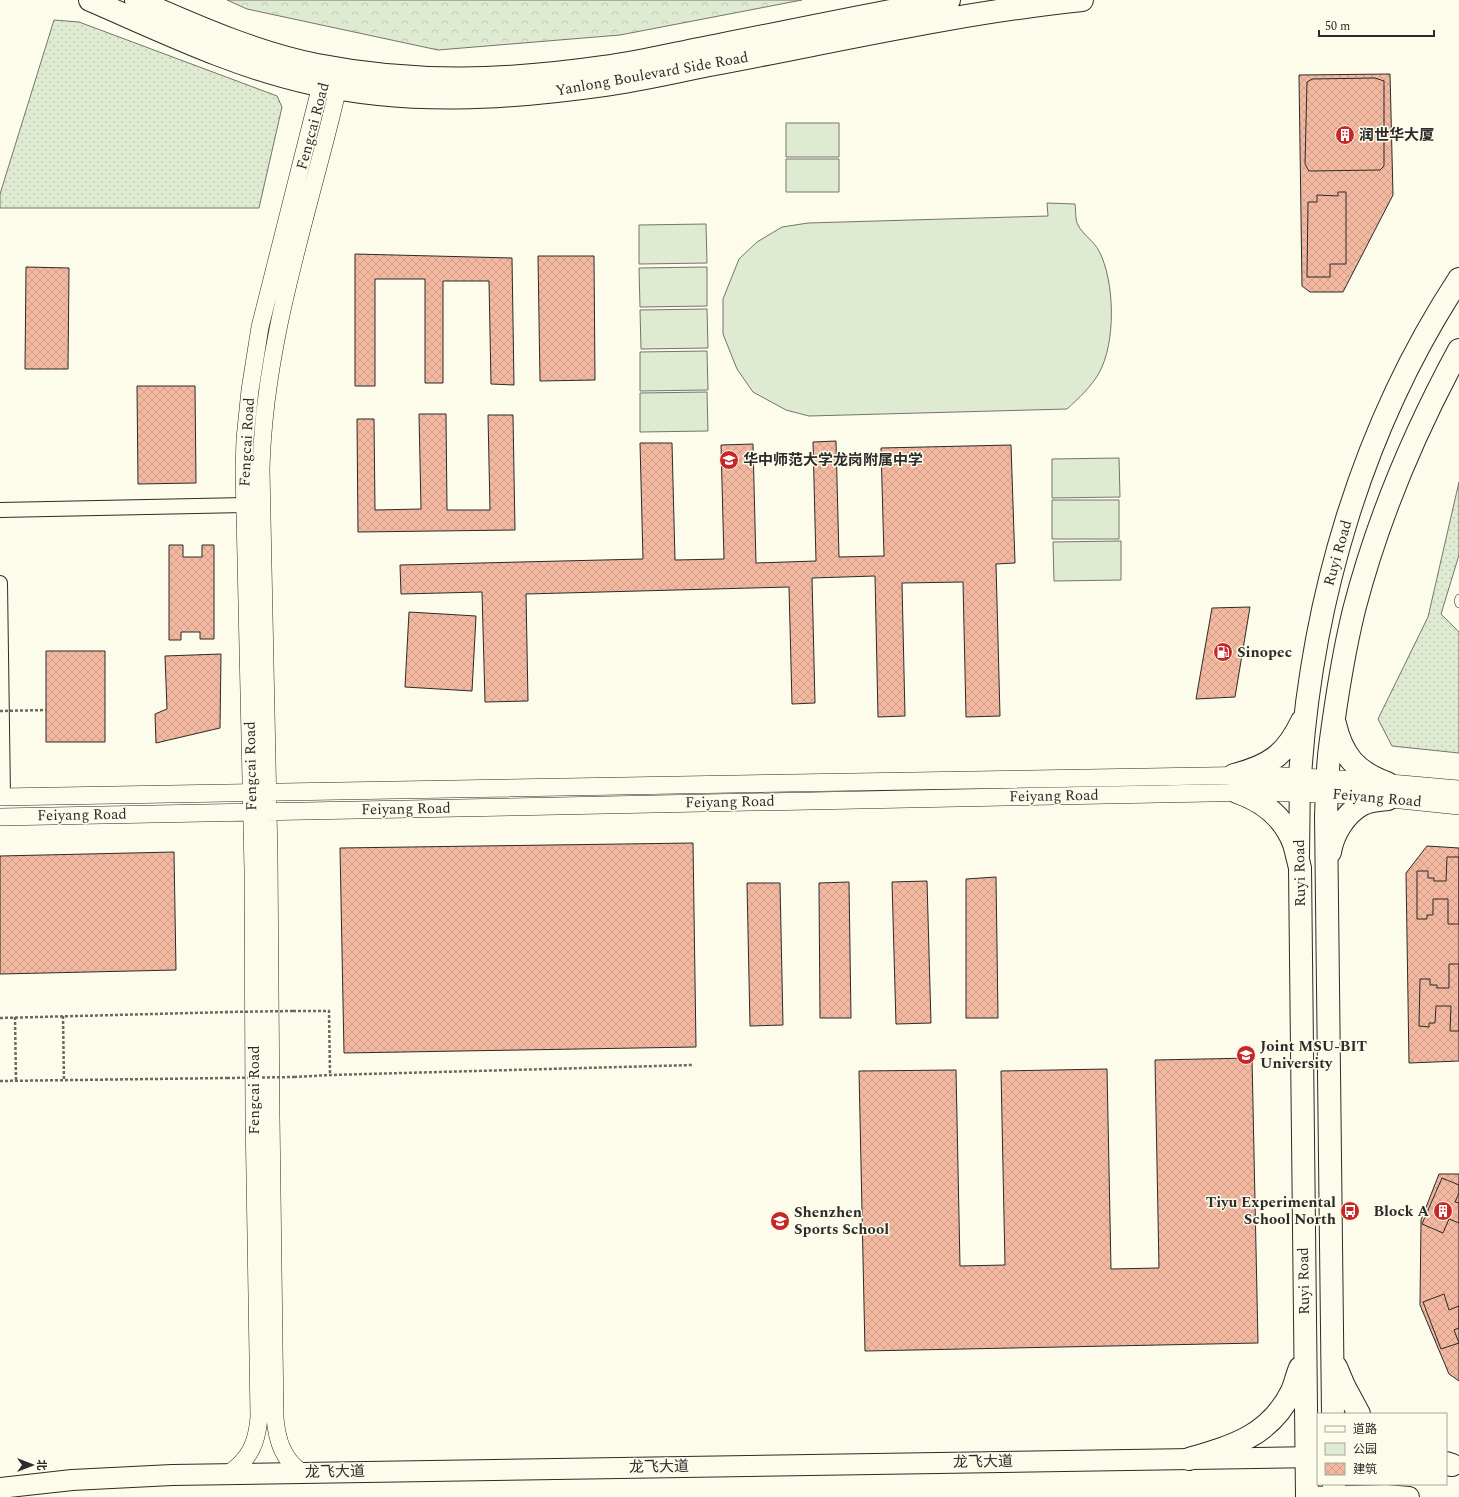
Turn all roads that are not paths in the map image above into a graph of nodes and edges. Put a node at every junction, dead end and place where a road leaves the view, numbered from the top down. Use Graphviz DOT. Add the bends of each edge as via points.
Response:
graph roads {
  1 [pos="90,0"];
  2 [pos="136,0"];
  3 [pos="949,0"];
  4 [pos="1082,0"];
  5 [pos="331,80"];
  6 [pos="1459,279"];
  7 [pos="1459,350"];
  8 [pos="245,505"];
  9 [pos="0,510"];
  10 [pos="0,583"];
  11 [pos="1459,598"];
  12 [pos="1459,604"];
  13 [pos="1306,713"];
  14 [pos="1334,719"];
  15 [pos="1236,784"];
  16 [pos="1300,785"];
  17 [pos="1327,786"];
  18 [pos="1459,790"];
  19 [pos="1388,791"];
  20 [pos="268,793"];
  21 [pos="251,794"];
  22 [pos="2,797"];
  23 [pos="1459,806"];
  24 [pos="269,812"];
  25 [pos="252,813"];
  26 [pos="0,817"];
  27 [pos="1327,866"];
  28 [pos="1300,868"];
  29 [pos="1304,1355"];
  30 [pos="1332,1356"];
  31 [pos="1333,1413"];
  32 [pos="1358,1413"];
  33 [pos="1312,1457"];
  34 [pos="1189,1459"];
  35 [pos="303,1473"];
  36 [pos="228,1474"];
  37 [pos="1334,1485"];
  38 [pos="0,1488"];
  39 [pos="1308,1497"];
  40 [pos="1334,1497"];
  41 [pos="1409,1497"];
  1 -- 5 [label="main road, Yanlong Boulevard Side Road" via="209,51 268,72"];
  2 -- 5 [label="main road, Yanlong Boulevard Side Road" via="215,35 301,61"];
  3 -- 5 [label="main road, Yanlong Boulevard Side Road" via="606,67 546,75 508,78 430,78 376,74"];
  4 -- 5 [label="main road, Yanlong Boulevard Side Road" via="953,18 606,85 503,97 428,98 392,95"];
  5 -- 8 [label="street, Fengcai Road" via="260,327 245,438"];
  5 -- 20 [label="street, Fengcai Road" via="277,328 264,419 261,469"];
  6 -- 13 [label="main road, Ruyi Road" via="1409,366 1354,497 1327,591"];
  7 -- 14 [label="main road, Ruyi Road" via="1412,444 1366,570 1344,654"];
  8 -- 9 [label="street"];
  8 -- 21 [label="street, Fengcai Road"];
  10 -- 22 [label="street"];
  11 -- 12 [label="lane"];
  13 -- 15 [label="main road" via="1288,746 1278,756"];
  13 -- 16 [label="main road, Ruyi Road"];
  14 -- 17 [label="main road, Ruyi Road"];
  14 -- 19 [label="main road" via="1338,738 1352,762"];
  15 -- 16 [label="street, Feiyang Road"];
  15 -- 20 [label="street, Feiyang Road" via="624,785"];
  15 -- 24 [label="street, Feiyang Road" via="615,804"];
  15 -- 28 [label="main road" via="1277,816 1294,844"];
  16 -- 17 [label="street, Feiyang Road"];
  16 -- 28 [label="main road, Ruyi Road"];
  17 -- 19 [label="street, Feiyang Road" via="1353,795"];
  17 -- 27 [label="main road, Ruyi Road"];
  18 -- 19 [label="street, Feiyang Road"];
  19 -- 23 [label="street, Feiyang Road"];
  19 -- 27 [label="main road" via="1360,805 1338,828"];
  20 -- 21 [label="street, Feiyang Road"];
  20 -- 24 [label="street, Fengcai Road"];
  21 -- 22 [label="street, Feiyang Road"];
  21 -- 25 [label="street, Fengcai Road"];
  24 -- 25 [label="street, Feiyang Road"];
  24 -- 35 [label="street, Fengcai Road" via="275,1418 276,1431 284,1454 290,1463"];
  25 -- 26 [label="street, Feiyang Road"];
  25 -- 36 [label="street, Fengcai Road" via="259,1417 256,1441 252,1450 244,1461"];
  27 -- 30 [label="main road, Ruyi Road"];
  28 -- 29 [label="main road, Ruyi Road"];
  29 -- 33 [label="main road, Ruyi Road"];
  29 -- 34 [label="main road" via="1292,1391 1279,1412 1266,1426 1241,1442"];
  30 -- 31 [label="main road, Ruyi Road"];
  30 -- 32 [label="main road"];
  33 -- 34 [label="main road, 龙飞大道"];
  33 -- 39 [label="main road, Ruyi Road"];
  34 -- 35 [label="main road, 龙飞大道"];
  35 -- 36 [label="main road, 龙飞大道"];
  36 -- 38 [label="main road, 龙飞大道" via="72,1480"];
  37 -- 40 [label="main road"];
  39 -- 40 [label="main road"];
  40 -- 41 [label="main road"];
}
